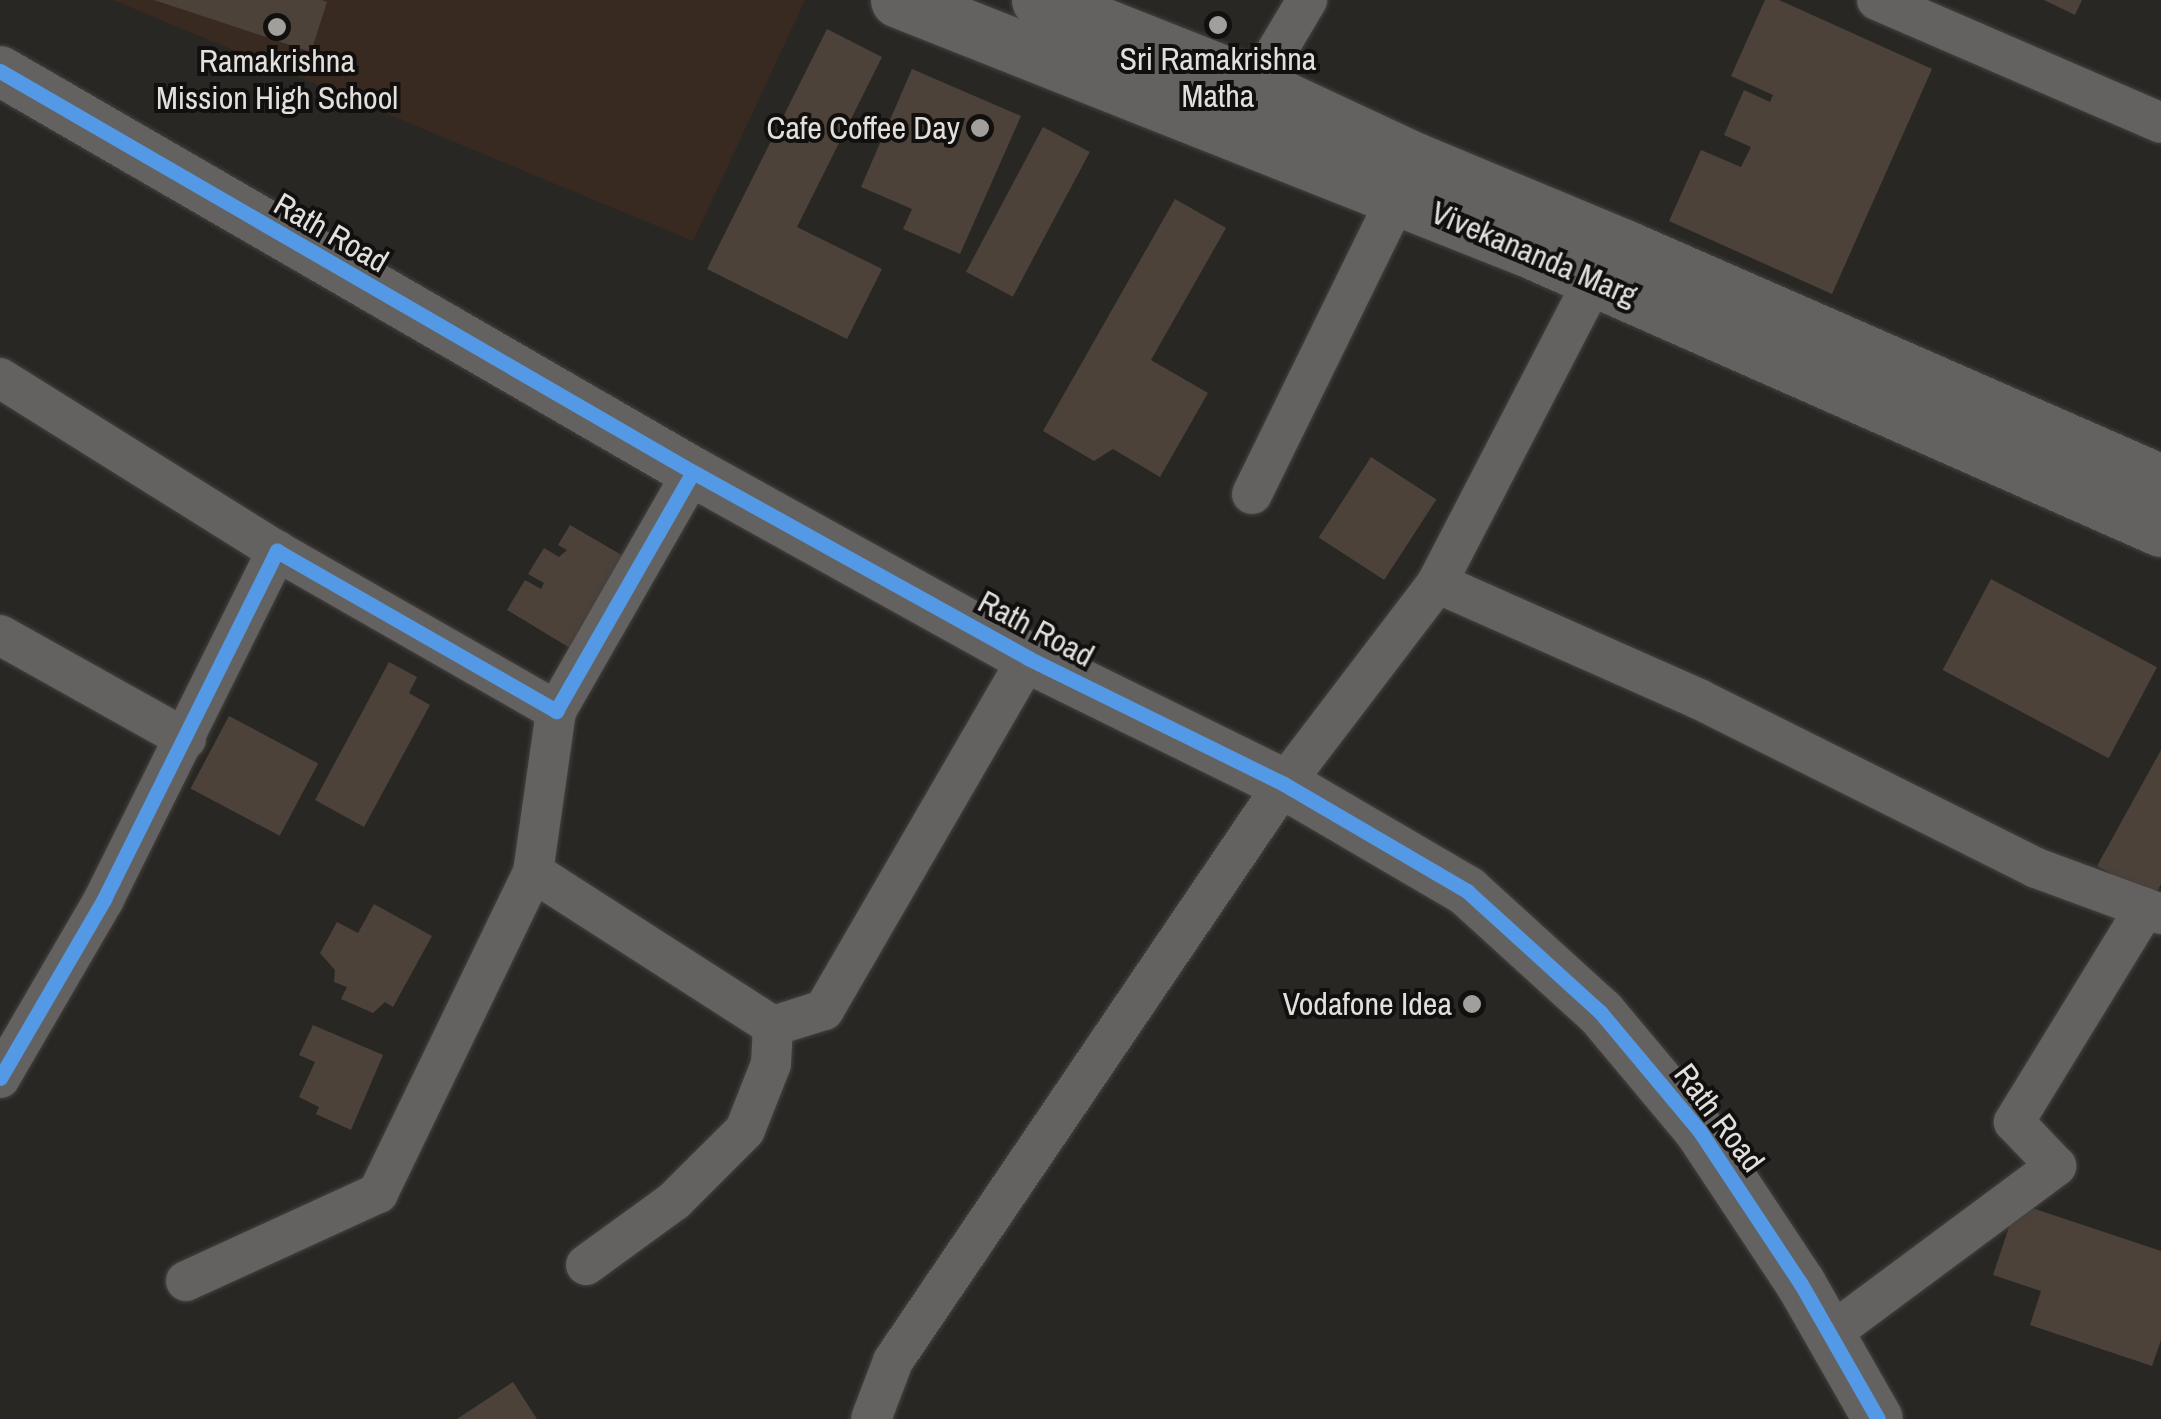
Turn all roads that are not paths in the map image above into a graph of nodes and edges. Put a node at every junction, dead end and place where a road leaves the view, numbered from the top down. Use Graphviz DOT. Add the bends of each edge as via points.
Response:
graph roads {
  1 [pos="898,0"];
  2 [pos="1039,0"];
  3 [pos="1307,0"];
  4 [pos="1877,0"];
  5 [pos="0,71"];
  6 [pos="1256,86"];
  7 [pos="2161,122"];
  8 [pos="1396,198"];
  9 [pos="1596,278"];
  10 [pos="0,378"];
  11 [pos="1938,408"];
  12 [pos="693,472"];
  13 [pos="2161,482"];
  14 [pos="1252,494"];
  15 [pos="2161,530"];
  16 [pos="277,551"];
  17 [pos="1437,584"];
  18 [pos="0,634"];
  19 [pos="1028,658"];
  20 [pos="556,711"];
  21 [pos="186,739"];
  22 [pos="1284,784"];
  23 [pos="534,872"];
  24 [pos="2153,911"];
  25 [pos="772,1026"];
  26 [pos="0,1078"];
  27 [pos="586,1265"];
  28 [pos="186,1280"];
  29 [pos="1830,1334"];
  30 [pos="870,1419"];
  31 [pos="1878,1419"];
  1 -- 8 [label="main road, Vivekananda Marg"];
  2 -- 6 [label="main road, Vivekananda Marg"];
  3 -- 6 [label="street"];
  4 -- 7 [label="street"];
  5 -- 12 [label="street, Rath Road"];
  6 -- 11 [label="main road, Vivekananda Marg"];
  8 -- 9 [label="main road, Vivekananda Marg"];
  8 -- 14 [label="street"];
  9 -- 11 [label="main road, Vivekananda Marg"];
  9 -- 17 [label="street"];
  10 -- 16 [label="street"];
  11 -- 13 [label="main road, Vivekananda Marg"];
  11 -- 15 [label="main road, Vivekananda Marg"];
  12 -- 19 [label="street, Rath Road"];
  12 -- 20 [label="street"];
  16 -- 20 [label="street"];
  16 -- 21 [label="street"];
  17 -- 22 [label="street"];
  17 -- 24 [label="street" via="1699,698 2036,868"];
  18 -- 21 [label="street"];
  19 -- 22 [label="street, Rath Road"];
  19 -- 25 [label="street" via="824,1010"];
  20 -- 23 [label="street"];
  21 -- 26 [label="street" via="104,899"];
  22 -- 29 [label="street, Rath Road" via="1467,890 1601,1013 1699,1130"];
  22 -- 30 [label="street" via="894,1362"];
  23 -- 25 [label="street"];
  23 -- 28 [label="street" via="378,1192"];
  24 -- 29 [label="street" via="2014,1122 2056,1166"];
  25 -- 27 [label="street" via="771,1064 745,1130 674,1202"];
  29 -- 31 [label="street, Rath Road"];
}
